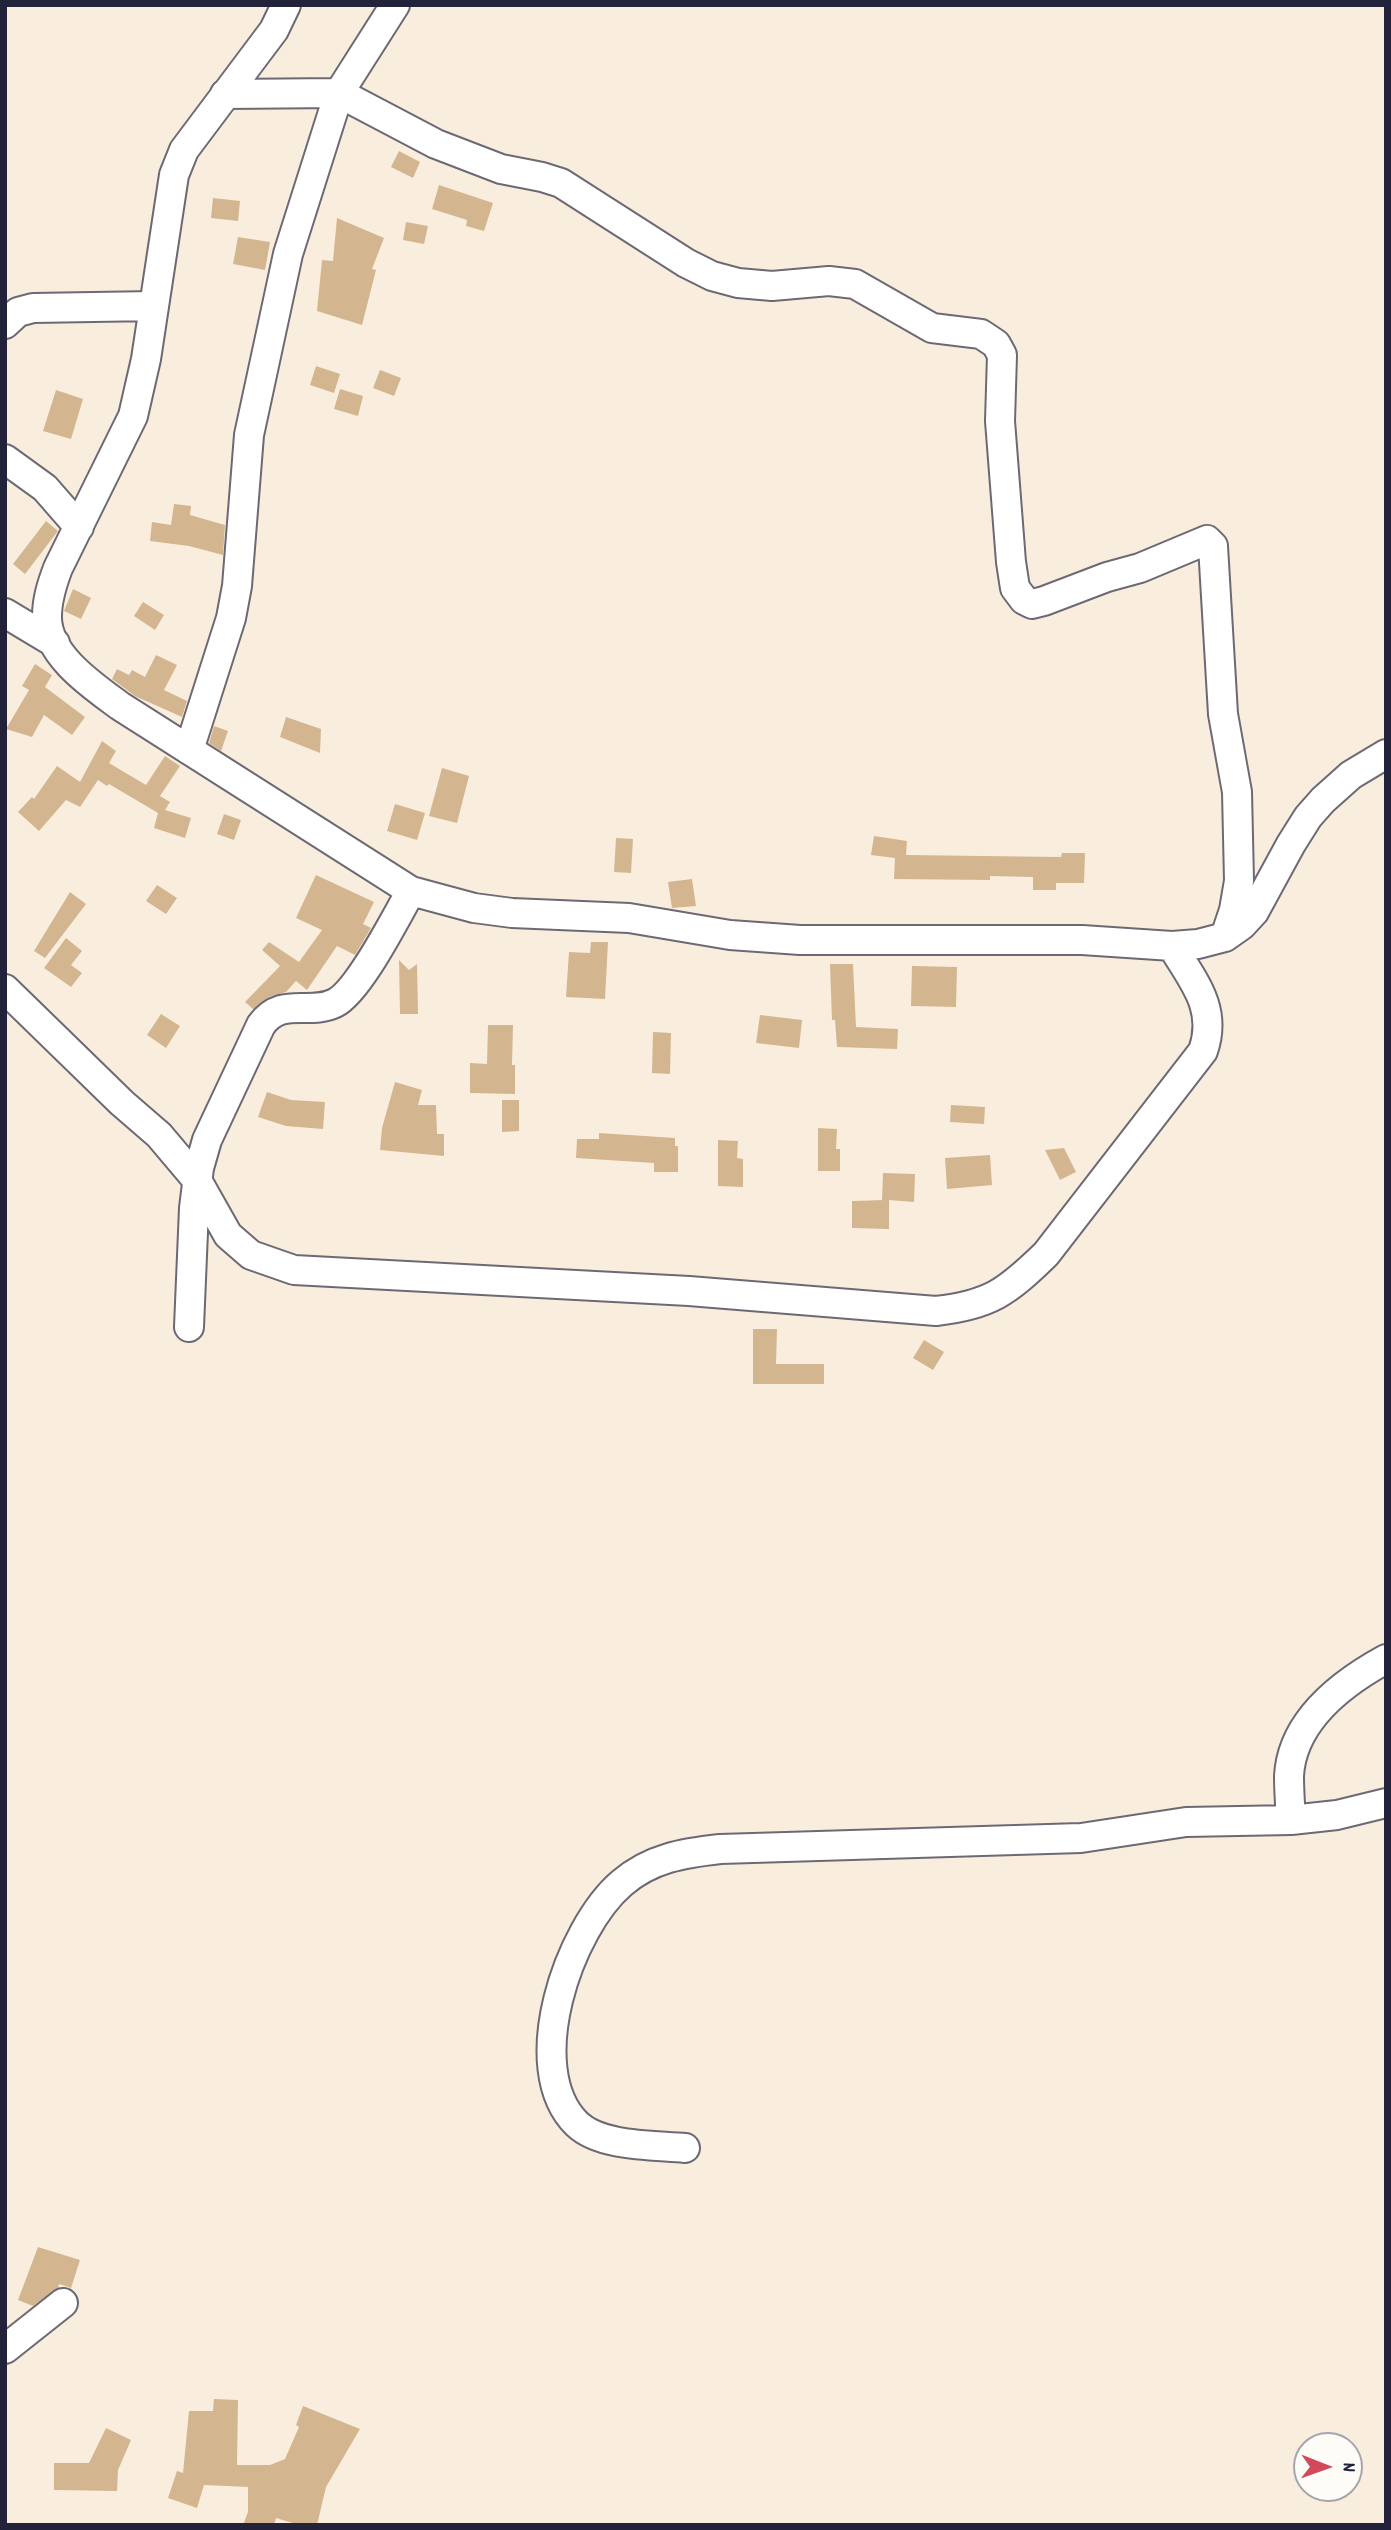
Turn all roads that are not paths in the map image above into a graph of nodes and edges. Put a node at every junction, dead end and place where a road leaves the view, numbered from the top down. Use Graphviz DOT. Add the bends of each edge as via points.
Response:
graph roads {
  1 [pos="286,5"];
  2 [pos="395,5"];
  3 [pos="339,93"];
  4 [pos="225,94"];
  5 [pos="154,306"];
  6 [pos="5,324"];
  7 [pos="5,459"];
  8 [pos="79,527"];
  9 [pos="5,613"];
  10 [pos="55,643"];
  11 [pos="189,750"];
  12 [pos="1386,754"];
  13 [pos="411,891"];
  14 [pos="1225,937"];
  15 [pos="1172,946"];
  16 [pos="5,989"];
  17 [pos="197,1180"];
  18 [pos="189,1327"];
  19 [pos="1386,1659"];
  20 [pos="1386,1802"];
  21 [pos="1291,1820"];
  22 [pos="685,2148"];
  23 [pos="63,2304"];
  24 [pos="5,2349"];
  1 -- 4 [label="street" via="274,30"];
  2 -- 3 [label="street"];
  3 -- 4 [label="street"];
  3 -- 11 [label="street" via="288,254 249,435 231,618"];
  3 -- 14 [label="street" via="436,144 501,169 561,183 712,276 772,286 829,281 855,284 932,328 981,334 996,344 1002,355 1000,421 1011,562 1016,588 1024,600 1032,604 1044,601 1207,540 1213,546 1223,714 1237,792 1239,881"];
  4 -- 5 [label="street" via="184,150 174,175"];
  5 -- 6 [label="street" via="33,308 18,312"];
  5 -- 8 [label="street" via="133,416"];
  7 -- 8 [label="street" via="45,488"];
  8 -- 10 [label="street" via="49,592 47,619"];
  9 -- 10 [label="street"];
  10 -- 11 [label="street" via="82,678"];
  11 -- 13 [label="street"];
  12 -- 14 [label="street" via="1351,775 1308,817 1254,912"];
  13 -- 15 [label="street" via="474,908 629,918 741,936 1082,940"];
  13 -- 17 [label="street" via="354,987 336,1002 285,1009 265,1019 207,1140"];
  14 -- 15 [label="street"];
  15 -- 17 [label="street" via="1208,1013 1209,1034 1203,1051 1046,1254 1021,1279 968,1308 936,1311 689,1291 294,1270 251,1255 228,1234"];
  16 -- 17 [label="street" via="159,1135"];
  17 -- 18 [label="street"];
  19 -- 21 [label="street" via="1354,1676 1317,1710 1296,1741 1289,1774"];
  20 -- 21 [label="street" via="1337,1815"];
  21 -- 22 [label="street" via="1186,1822 1081,1838 720,1849 681,1853 649,1864 621,1884 597,1911 575,1949 554,2020 554,2076 563,2105 578,2125 624,2143"];
  23 -- 24 [label="street"];
}
